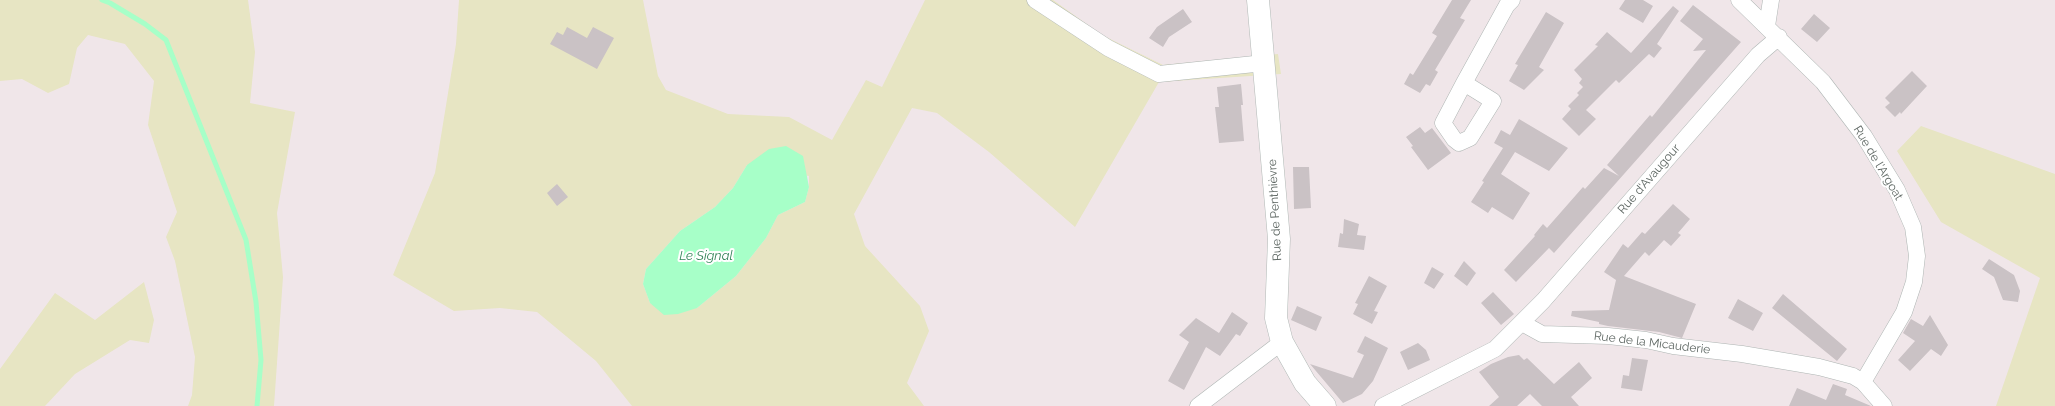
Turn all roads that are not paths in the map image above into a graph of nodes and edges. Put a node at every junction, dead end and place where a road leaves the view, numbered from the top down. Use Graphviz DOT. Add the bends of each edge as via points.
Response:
graph roads {
  1 [pos="1035,0"];
  2 [pos="1258,0"];
  3 [pos="1512,0"];
  4 [pos="1771,0"];
  5 [pos="1741,1"];
  6 [pos="1767,26"];
  7 [pos="1779,37"];
  8 [pos="1264,63"];
  9 [pos="1464,83"];
  10 [pos="1522,323"];
  11 [pos="1282,342"];
  12 [pos="1863,382"];
  13 [pos="1198,406"];
  14 [pos="1325,406"];
  15 [pos="1383,406"];
  16 [pos="1884,406"];
  1 -- 8 [label="street" via="1108,48 1159,74"];
  2 -- 8 [label="street, Rue de Penthièvre"];
  3 -- 9 [label="street"];
  4 -- 6 [label="street"];
  5 -- 6 [label="street, Rue de l'Argoat"];
  6 -- 7 [label="street, Rue de l'Argoat"];
  7 -- 10 [label="street, Rue d'Avaugour" via="1758,55"];
  7 -- 12 [label="street, Rue de l'Argoat" via="1823,82 1864,136 1897,190 1913,227 1917,256 1914,282 1904,312"];
  8 -- 11 [label="street, Rue de Penthièvre" via="1279,239 1276,318"];
  10 -- 12 [label="street, Rue de la Micauderie" via="1542,334 1608,336 1742,354 1819,367 1853,376"];
  10 -- 15 [label="street" via="1495,349"];
  11 -- 13 [label="street"];
  11 -- 14 [label="street, Rue de Penthièvre" via="1305,383"];
  12 -- 16 [label="street, Rue de la Micauderie"];
}
